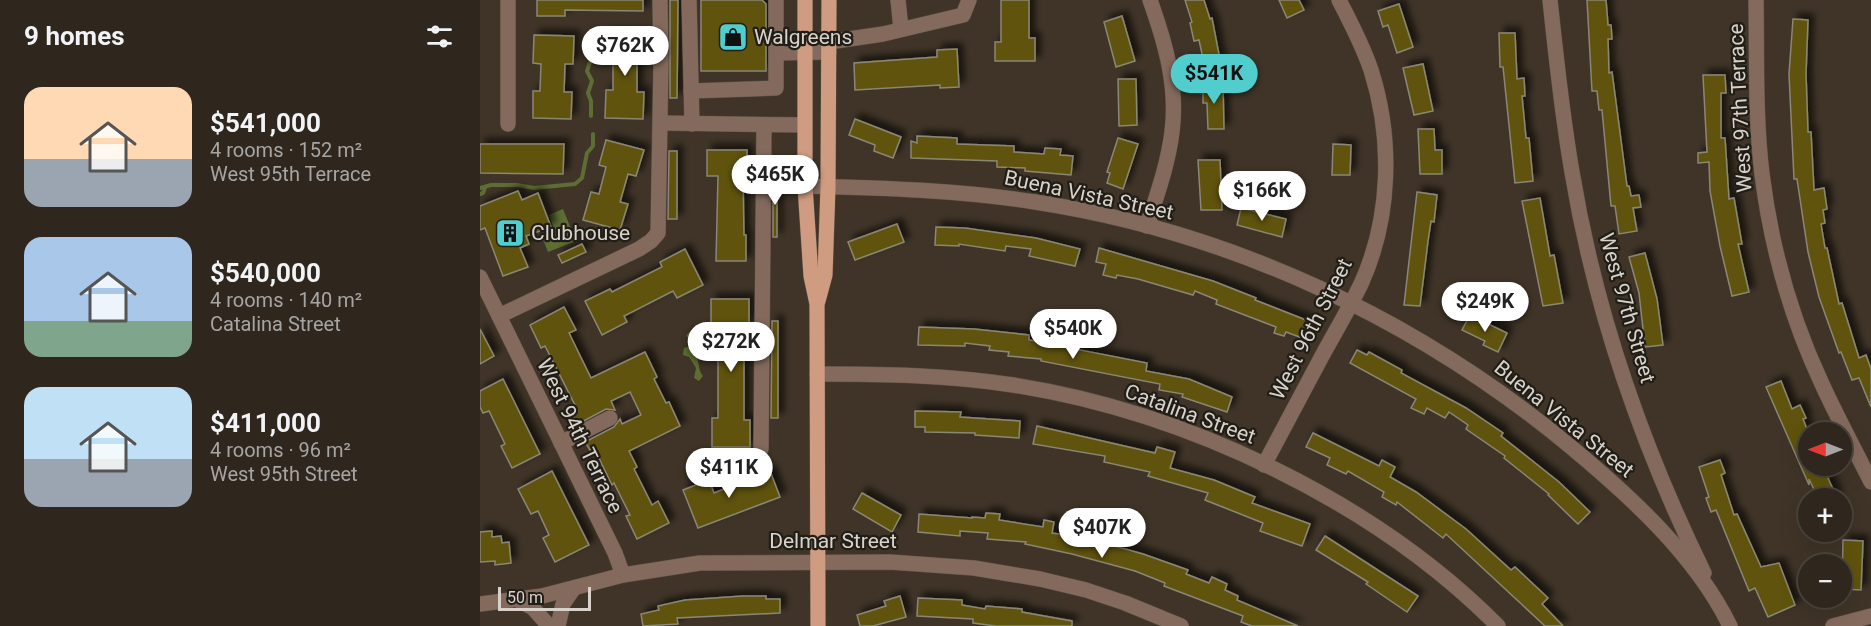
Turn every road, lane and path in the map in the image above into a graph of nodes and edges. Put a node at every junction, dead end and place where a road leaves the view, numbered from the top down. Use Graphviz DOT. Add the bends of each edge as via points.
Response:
graph roads {
  1 [pos="508,0"];
  2 [pos="660,0"];
  3 [pos="689,0"];
  4 [pos="776,0"];
  5 [pos="805,0"];
  6 [pos="829,0"];
  7 [pos="898,0"];
  8 [pos="969,0"];
  9 [pos="1150,0"];
  10 [pos="1339,0"];
  11 [pos="1550,0"];
  12 [pos="1756,0"];
  13 [pos="901,29"];
  14 [pos="829,47"];
  15 [pos="805,52"];
  16 [pos="776,53"];
  17 [pos="692,92"];
  18 [pos="508,123"];
  19 [pos="661,123"];
  20 [pos="693,124"];
  21 [pos="764,125"];
  22 [pos="805,125"];
  23 [pos="805,186"];
  24 [pos="828,187"];
  25 [pos="1148,226"];
  26 [pos="480,277"];
  27 [pos="1351,303"];
  28 [pos="818,304"];
  29 [pos="499,316"];
  30 [pos="818,374"];
  31 [pos="610,418"];
  32 [pos="561,443"];
  33 [pos="761,449"];
  34 [pos="1264,465"];
  35 [pos="1871,482"];
  36 [pos="818,562"];
  37 [pos="623,575"];
  38 [pos="574,588"];
  39 [pos="518,600"];
  40 [pos="480,604"];
  41 [pos="1724,612"];
  42 [pos="1871,616"];
  43 [pos="549,626"];
  44 [pos="558,626"];
  45 [pos="818,626"];
  46 [pos="1181,626"];
  47 [pos="1498,626"];
  48 [pos="1731,626"];
  49 [pos="1833,626"];
  1 -- 18 [label="street"];
  2 -- 19 [label="street"];
  3 -- 17 [label="street"];
  4 -- 16 [label="street"];
  5 -- 15 [label="main road"];
  6 -- 14 [label="main road"];
  7 -- 13 [label="street"];
  8 -- 13 [label="street" via="963,15"];
  9 -- 25 [label="street" via="1170,66 1173,96 1172,131"];
  10 -- 27 [label="street, West 96th Street" via="1371,70 1385,137 1382,214 1362,282"];
  11 -- 41 [label="street, West 97th Street" via="1572,174 1602,307 1658,470"];
  12 -- 35 [label="street, West 97th Terrace" via="1762,173 1783,278 1821,383"];
  13 -- 14 [label="street"];
  14 -- 15 [label="street"];
  14 -- 24 [label="main road"];
  15 -- 16 [label="street"];
  15 -- 22 [label="main road"];
  16 -- 17 [label="street" via="776,88"];
  17 -- 20 [label="street"];
  19 -- 20 [label="street"];
  19 -- 29 [label="street" via="656,237 639,249"];
  20 -- 21 [label="street"];
  21 -- 22 [label="street"];
  21 -- 33 [label="street"];
  22 -- 23 [label="main road"];
  23 -- 24 [label="street, Buena Vista Street"];
  23 -- 28 [label="main road"];
  24 -- 25 [label="street, Buena Vista Street" via="973,193 1070,208"];
  24 -- 28 [label="main road" via="825,274"];
  25 -- 27 [label="street, Buena Vista Street" via="1259,262"];
  26 -- 29 [label="street, West 94th Terrace"];
  27 -- 34 [label="street, West 96th Street"];
  27 -- 41 [label="street, Buena Vista Street" via="1451,359 1555,433 1597,468 1677,548"];
  28 -- 30 [label="main road"];
  29 -- 32 [label="street, West 94th Terrace"];
  30 -- 34 [label="street, Catalina Street" via="956,378 1072,397 1179,428"];
  30 -- 36 [label="main road"];
  31 -- 32 [label="street"];
  32 -- 37 [label="street, West 94th Terrace"];
  34 -- 47 [label="street, Catalina Street" via="1326,497 1412,553"];
  36 -- 37 [label="street, Delmar Street" via="699,563"];
  36 -- 45 [label="main road"];
  36 -- 46 [label="street, Delmar Street" via="930,563 1040,579 1125,603"];
  37 -- 38 [label="street, Delmar Street"];
  38 -- 39 [label="street, Delmar Street"];
  38 -- 44 [label="street" via="565,599"];
  39 -- 40 [label="street, Delmar Street"];
  39 -- 43 [label="street" via="534,608"];
  41 -- 48 [label="street, Buena Vista Street"];
  42 -- 49 [label="street"];
}
